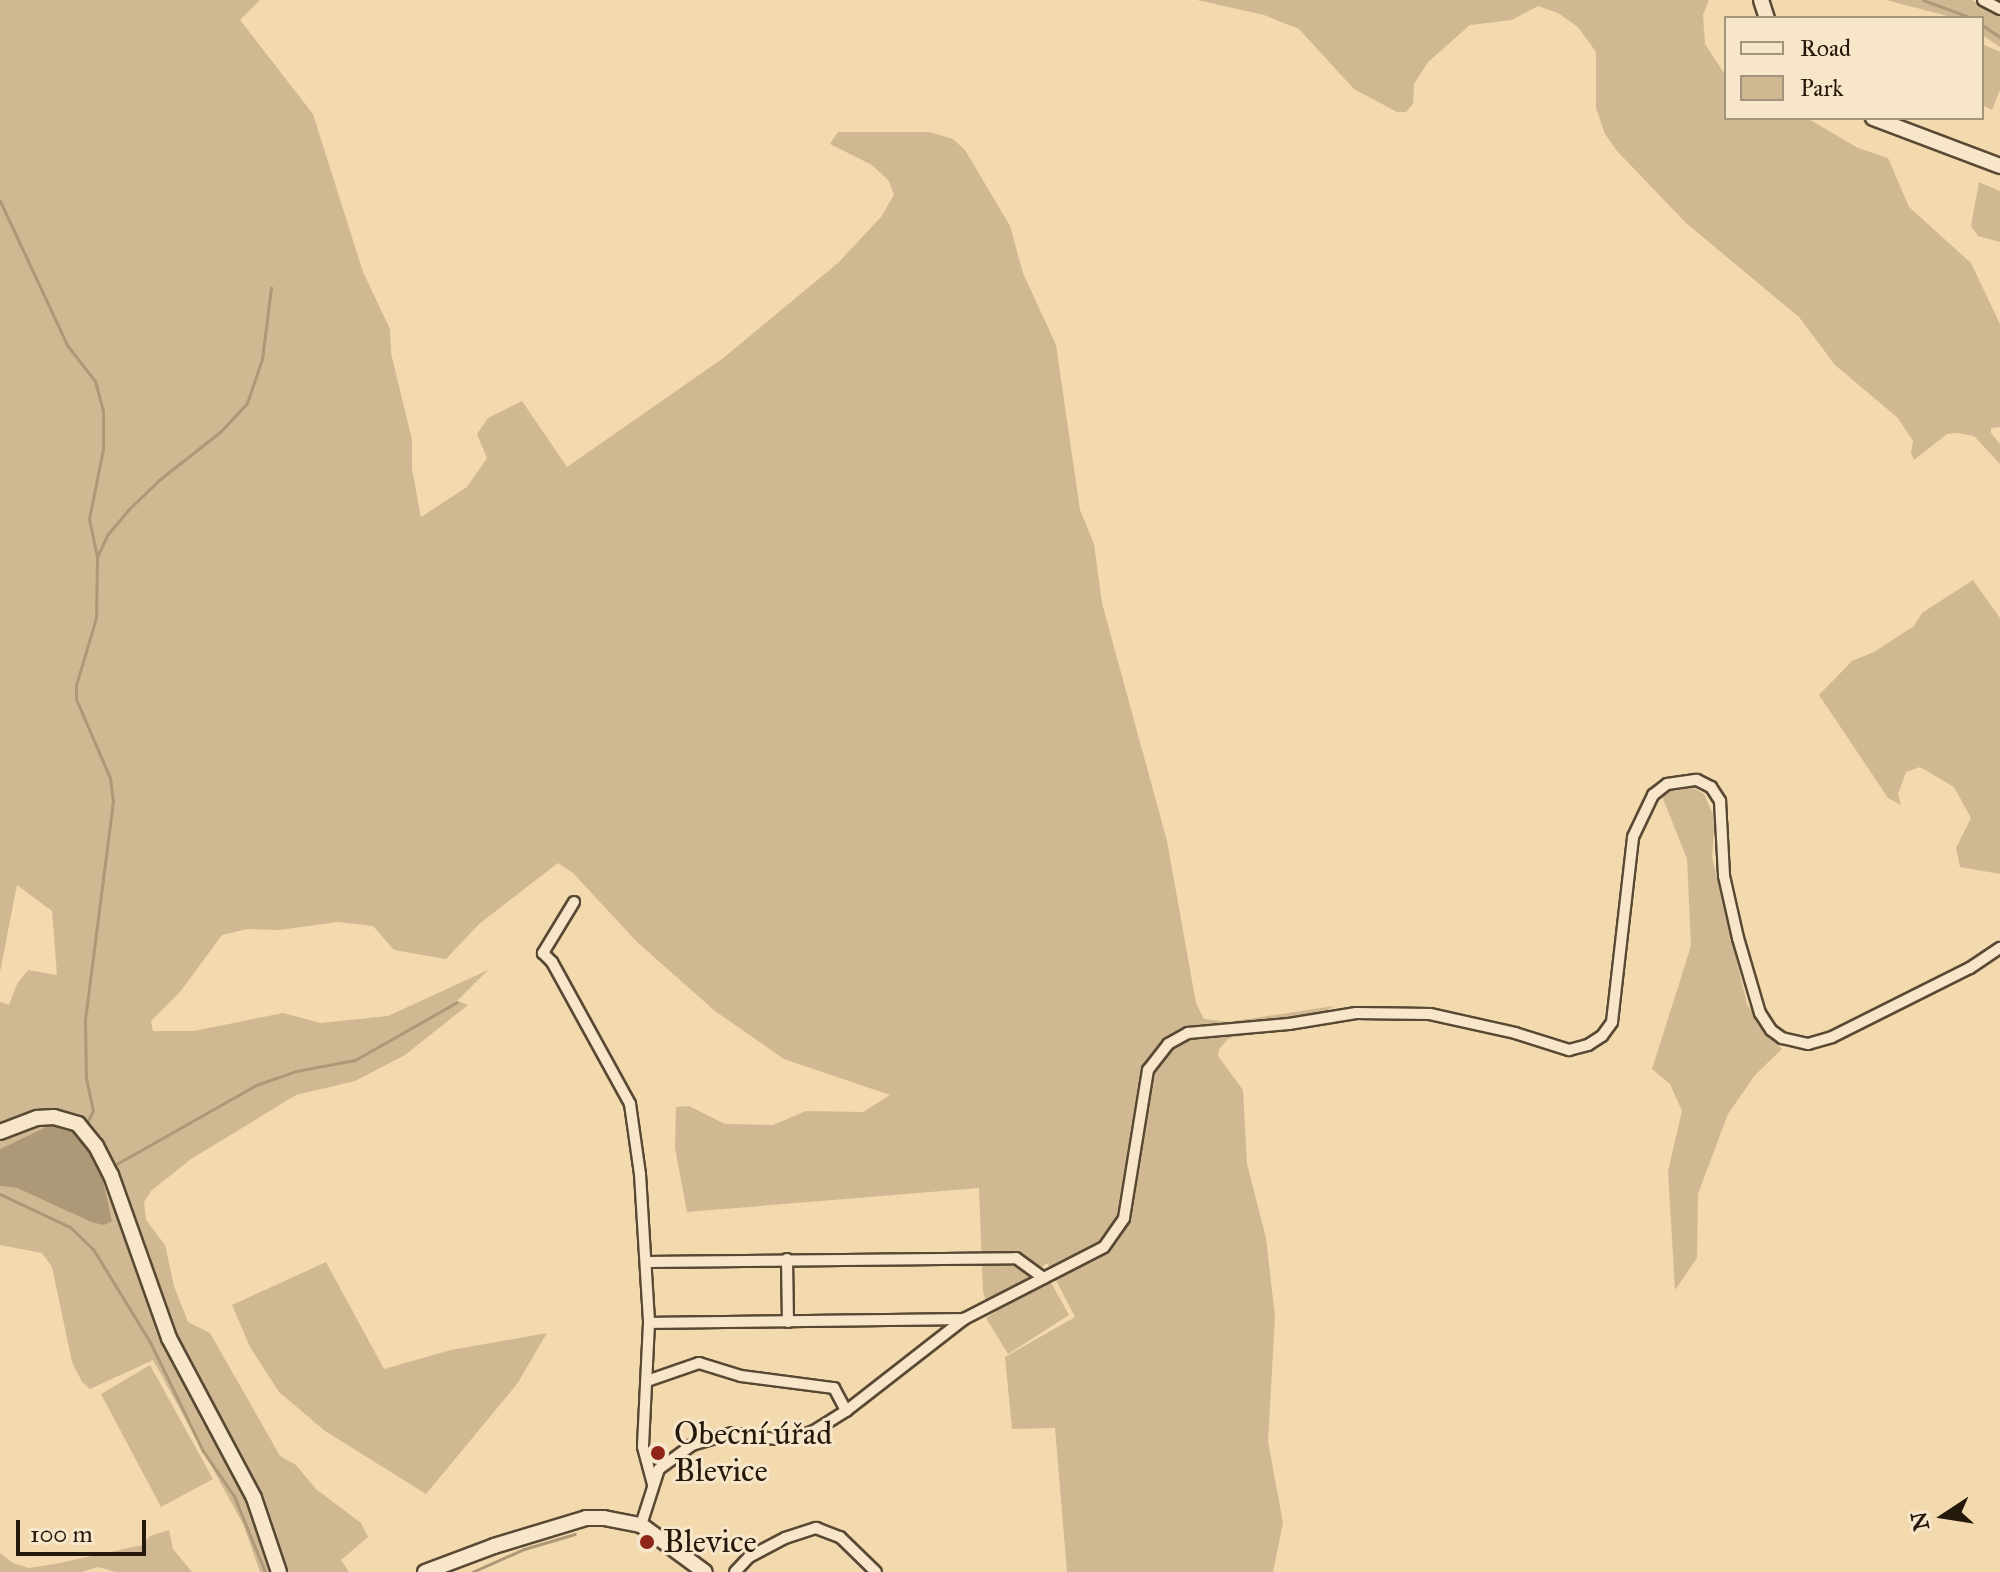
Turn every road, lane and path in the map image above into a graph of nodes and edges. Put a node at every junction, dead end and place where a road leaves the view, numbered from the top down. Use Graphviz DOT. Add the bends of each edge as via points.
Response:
graph roads {
  1 [pos="1983,0"];
  2 [pos="2000,9"];
  3 [pos="1878,120"];
  4 [pos="2000,166"];
  5 [pos="574,902"];
  6 [pos="2000,948"];
  7 [pos="0,1132"];
  8 [pos="787,1259"];
  9 [pos="646,1262"];
  10 [pos="1044,1278"];
  11 [pos="964,1319"];
  12 [pos="788,1322"];
  13 [pos="649,1323"];
  14 [pos="647,1381"];
  15 [pos="846,1411"];
  16 [pos="653,1485"];
  17 [pos="641,1525"];
  18 [pos="279,1572"];
  19 [pos="425,1572"];
  20 [pos="705,1572"];
  21 [pos="735,1572"];
  22 [pos="876,1572"];
  1 -- 2 [label="street"];
  3 -- 4 [label="street"];
  5 -- 9 [label="street" via="543,953 630,1104"];
  6 -- 10 [label="street" via="1832,1037 1808,1044 1782,1038 1764,1023 1738,938 1724,876 1720,801 1704,783 1672,781 1653,795 1633,837 1612,1022 1602,1036 1569,1050 1430,1014 1356,1013 1188,1033 1168,1044 1148,1070 1124,1218 1104,1247"];
  7 -- 18 [label="street" via="54,1117 78,1124 96,1146 169,1338 254,1498"];
  8 -- 9 [label="street"];
  8 -- 10 [label="street" via="1016,1258"];
  8 -- 12 [label="street"];
  9 -- 13 [label="street"];
  10 -- 11 [label="street"];
  11 -- 12 [label="street"];
  11 -- 15 [label="street"];
  12 -- 13 [label="street"];
  13 -- 14 [label="street"];
  14 -- 15 [label="street" via="699,1363 741,1376 834,1388"];
  14 -- 16 [label="street" via="643,1447"];
  15 -- 16 [label="street" via="799,1437 732,1433 692,1445 659,1469"];
  16 -- 17 [label="street"];
  17 -- 19 [label="street" via="586,1518"];
  17 -- 20 [label="street"];
  21 -- 22 [label="street" via="749,1557 816,1528 840,1537"];
}
